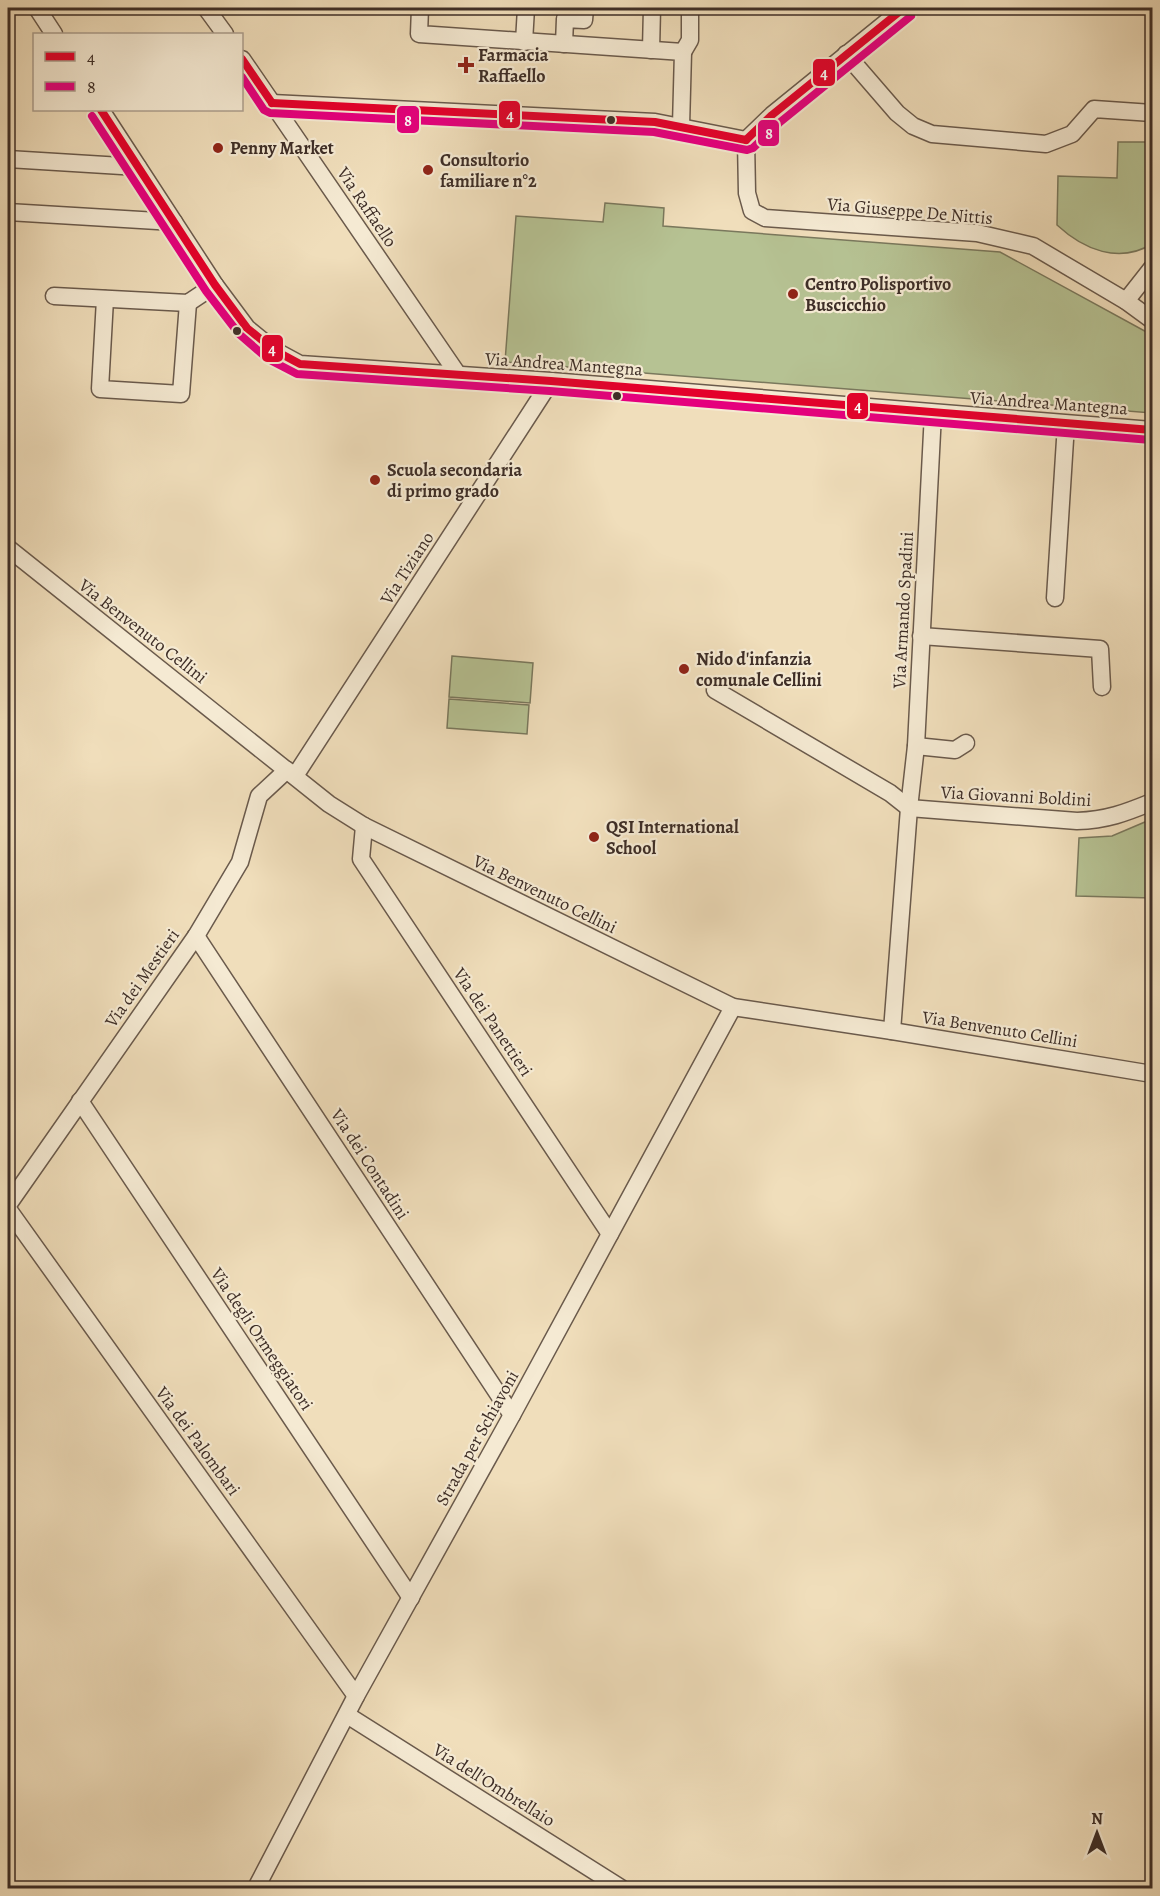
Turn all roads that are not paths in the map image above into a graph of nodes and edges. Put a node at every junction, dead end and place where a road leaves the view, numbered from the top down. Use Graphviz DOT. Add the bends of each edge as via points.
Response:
graph roads {
  1 [pos="37,8"];
  2 [pos="206,8"];
  3 [pos="420,8"];
  4 [pos="526,8"];
  5 [pos="585,8"];
  6 [pos="652,8"];
  7 [pos="690,8"];
  8 [pos="904,8"];
  9 [pos="53,33"];
  10 [pos="224,33"];
  11 [pos="524,42"];
  12 [pos="564,44"];
  13 [pos="651,50"];
  14 [pos="683,52"];
  15 [pos="846,54"];
  16 [pos="243,60"];
  17 [pos="272,103"];
  18 [pos="102,111"];
  19 [pos="1152,113"];
  20 [pos="681,126"];
  21 [pos="746,140"];
  22 [pos="8,159"];
  23 [pos="138,167"];
  24 [pos="8,212"];
  25 [pos="174,222"];
  26 [pos="1152,268"];
  27 [pos="215,285"];
  28 [pos="54,296"];
  29 [pos="105,299"];
  30 [pos="1126,302"];
  31 [pos="188,303"];
  32 [pos="1152,320"];
  33 [pos="459,376"];
  34 [pos="551,381"];
  35 [pos="933,413"];
  36 [pos="1066,424"];
  37 [pos="1152,430"];
  38 [pos="8,548"];
  39 [pos="1055,598"];
  40 [pos="921,636"];
  41 [pos="1102,687"];
  42 [pos="715,690"];
  43 [pos="966,743"];
  44 [pos="916,746"];
  45 [pos="291,773"];
  46 [pos="1152,802"];
  47 [pos="909,808"];
  48 [pos="364,826"];
  49 [pos="196,936"];
  50 [pos="733,1007"];
  51 [pos="892,1031"];
  52 [pos="1152,1074"];
  53 [pos="80,1101"];
  54 [pos="8,1203"];
  55 [pos="610,1234"];
  56 [pos="512,1415"];
  57 [pos="411,1598"];
  58 [pos="356,1696"];
  59 [pos="347,1715"];
  60 [pos="256,1888"];
  61 [pos="621,1888"];
  1 -- 9 [label="street"];
  2 -- 10 [label="street"];
  3 -- 11 [label="street" via="419,34"];
  4 -- 11 [label="street"];
  5 -- 12 [label="street" via="584,20 565,19"];
  6 -- 13 [label="street"];
  7 -- 14 [label="street" via="690,40"];
  8 -- 15 [label="street"];
  11 -- 12 [label="street"];
  12 -- 13 [label="street"];
  13 -- 14 [label="street"];
  14 -- 20 [label="street"];
  15 -- 19 [label="street" via="897,113 932,134 1046,144 1072,134 1094,109"];
  15 -- 21 [label="street"];
  16 -- 17 [label="street, Via Raffaello"];
  17 -- 20 [label="street"];
  17 -- 33 [label="street, Via Raffaello"];
  18 -- 23 [label="street, Via Andrea Mantegna"];
  20 -- 21 [label="street"];
  21 -- 30 [label="street, Via Giuseppe De Nittis" via="747,194 752,211 765,218 977,233 1033,246"];
  22 -- 23 [label="street"];
  23 -- 25 [label="street, Via Andrea Mantegna"];
  24 -- 25 [label="street"];
  25 -- 27 [label="street, Via Andrea Mantegna"];
  26 -- 30 [label="street"];
  27 -- 31 [label="street"];
  27 -- 33 [label="street, Via Andrea Mantegna" via="247,328 274,350 300,364"];
  28 -- 29 [label="street"];
  29 -- 31 [label="street"];
  29 -- 31 [label="street" via="100,389 182,394"];
  30 -- 32 [label="street, Via Giuseppe De Nittis"];
  33 -- 34 [label="street, Via Andrea Mantegna"];
  34 -- 35 [label="street, Via Andrea Mantegna"];
  34 -- 45 [label="street, Via Tiziano"];
  35 -- 36 [label="street, Via Andrea Mantegna"];
  35 -- 40 [label="street, Via Armando Spadini"];
  36 -- 37 [label="street, Via Andrea Mantegna"];
  36 -- 39 [label="street"];
  38 -- 45 [label="street, Via Benvenuto Cellini"];
  40 -- 41 [label="street" via="1100,649"];
  40 -- 44 [label="street, Via Armando Spadini"];
  42 -- 47 [label="street"];
  43 -- 44 [label="street" via="955,750"];
  44 -- 47 [label="street, Via Armando Spadini"];
  45 -- 48 [label="street, Via Benvenuto Cellini"];
  45 -- 49 [label="street, Via dei Mestieri" via="259,796 240,862"];
  46 -- 47 [label="street, Via Giovanni Boldini" via="1119,816 1077,821"];
  47 -- 51 [label="street, Via Armando Spadini"];
  48 -- 50 [label="street, Via Benvenuto Cellini"];
  48 -- 55 [label="street, Via dei Panettieri" via="361,859"];
  49 -- 53 [label="street, Via dei Mestieri"];
  49 -- 56 [label="street, Via dei Contadini"];
  50 -- 51 [label="street, Via Benvenuto Cellini"];
  50 -- 55 [label="street, Strada per Schiavoni"];
  51 -- 52 [label="street, Via Benvenuto Cellini"];
  53 -- 54 [label="street, Via dei Mestieri"];
  53 -- 57 [label="street, Via degli Ormeggiatori"];
  54 -- 58 [label="street, Via dei Palombari"];
  55 -- 56 [label="street, Strada per Schiavoni"];
  56 -- 57 [label="street, Strada per Schiavoni"];
  57 -- 58 [label="street, Strada per Schiavoni"];
  58 -- 59 [label="street, Strada per Schiavoni"];
  59 -- 60 [label="street, Strada per Schiavoni"];
  59 -- 61 [label="street, Via dell'Ombrellaio"];
}
